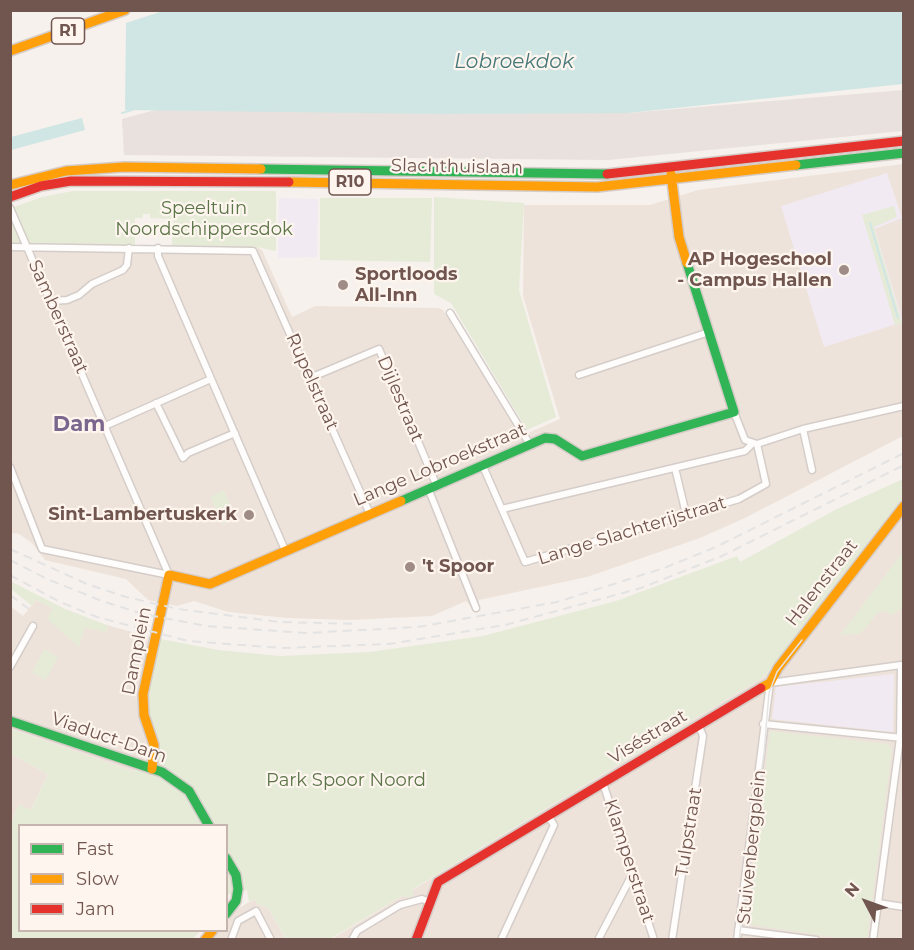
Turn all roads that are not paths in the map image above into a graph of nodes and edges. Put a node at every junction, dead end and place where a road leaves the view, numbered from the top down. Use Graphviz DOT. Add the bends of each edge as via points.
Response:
graph roads {
  1 [pos="125,10"];
  2 [pos="10,51"];
  3 [pos="903,141"];
  4 [pos="903,153"];
  5 [pos="670,167"];
  6 [pos="672,180"];
  7 [pos="10,185"];
  8 [pos="11,201"];
  9 [pos="10,247"];
  10 [pos="27,247"];
  11 [pos="129,248"];
  12 [pos="158,248"];
  13 [pos="51,301"];
  14 [pos="450,313"];
  15 [pos="710,332"];
  16 [pos="579,375"];
  17 [pos="310,378"];
  18 [pos="211,379"];
  19 [pos="156,403"];
  20 [pos="903,406"];
  21 [pos="734,412"];
  22 [pos="105,426"];
  23 [pos="803,429"];
  24 [pos="235,433"];
  25 [pos="529,443"];
  26 [pos="754,444"];
  27 [pos="482,464"];
  28 [pos="10,467"];
  29 [pos="675,468"];
  30 [pos="812,470"];
  31 [pos="432,486"];
  32 [pos="903,506"];
  33 [pos="502,509"];
  34 [pos="369,514"];
  35 [pos="686,514"];
  36 [pos="285,549"];
  37 [pos="169,575"];
  38 [pos="476,608"];
  39 [pos="33,626"];
  40 [pos="10,668"];
  41 [pos="770,683"];
  42 [pos="902,685"];
  43 [pos="10,721"];
  44 [pos="763,724"];
  45 [pos="699,726"];
  46 [pos="902,738"];
  47 [pos="152,769"];
  48 [pos="603,783"];
  49 [pos="548,816"];
  50 [pos="208,824"];
  51 [pos="228,861"];
  52 [pos="633,873"];
  53 [pos="430,902"];
  54 [pos="878,903"];
  55 [pos="903,907"];
  56 [pos="228,911"];
  57 [pos="738,930"];
  58 [pos="231,939"];
  59 [pos="271,939"];
  60 [pos="352,939"];
  61 [pos="416,939"];
  62 [pos="501,939"];
  63 [pos="598,939"];
  64 [pos="654,939"];
  65 [pos="672,939"];
  66 [pos="737,939"];
  67 [pos="816,939"];
  68 [pos="873,939"];
  1 -- 2 [label="main road, R1"];
  3 -- 5 [label="main road, Slachthuislaan / R10"];
  4 -- 6 [label="main road, Slachthuislaan / R10"];
  5 -- 6 [label="main road"];
  5 -- 7 [label="main road, Slachthuislaan / R10" via="605,174 124,167 66,171"];
  6 -- 8 [label="main road, Slachthuislaan / R10" via="597,187 96,180 41,186"];
  6 -- 15 [label="main road" via="678,237"];
  8 -- 10 [label="street, Samberstraat"];
  9 -- 10 [label="street"];
  10 -- 11 [label="street"];
  10 -- 13 [label="street, Samberstraat"];
  11 -- 12 [label="street"];
  11 -- 13 [label="street" via="123,270 92,284 79,295"];
  12 -- 17 [label="street, Rupelstraat" via="253,251"];
  12 -- 18 [label="street" via="158,256"];
  13 -- 22 [label="street, Samberstraat"];
  14 -- 25 [label="street"];
  15 -- 16 [label="street"];
  15 -- 21 [label="main road"];
  17 -- 31 [label="street, Dijlestraat" via="379,349"];
  17 -- 34 [label="street, Rupelstraat"];
  18 -- 19 [label="street"];
  18 -- 24 [label="street"];
  19 -- 22 [label="street"];
  19 -- 24 [label="street" via="183,458"];
  20 -- 23 [label="street"];
  21 -- 25 [label="main road, Lange Lobroekstraat" via="582,456 555,439"];
  21 -- 26 [label="street" via="746,440"];
  22 -- 37 [label="street, Samberstraat"];
  23 -- 26 [label="street"];
  23 -- 30 [label="street"];
  24 -- 36 [label="street"];
  25 -- 27 [label="main road, Lange Lobroekstraat"];
  26 -- 29 [label="street" via="745,451"];
  26 -- 35 [label="street, Lange Slachterijstraat" via="766,484 739,499"];
  27 -- 31 [label="main road, Lange Lobroekstraat"];
  27 -- 33 [label="street, Lange Slachterijstraat"];
  28 -- 37 [label="street, Lange Lobroekstraat" via="42,549"];
  29 -- 33 [label="street"];
  29 -- 35 [label="street"];
  31 -- 34 [label="main road, Lange Lobroekstraat"];
  31 -- 38 [label="street"];
  32 -- 41 [label="main road, Halenstraat"];
  33 -- 35 [label="street, Lange Slachterijstraat" via="525,562"];
  34 -- 36 [label="main road, Lange Lobroekstraat"];
  36 -- 37 [label="main road, Lange Lobroekstraat" via="210,584"];
  37 -- 47 [label="main road, Damplein" via="143,694 143,711 154,745"];
  39 -- 40 [label="street"];
  41 -- 42 [label="street, Viséstraat" via="901,665"];
  41 -- 44 [label="street, Stuivenbergplein"];
  41 -- 45 [label="main road, Viséstraat"];
  42 -- 46 [label="street"];
  43 -- 47 [label="main road, Viaduct-Dam"];
  44 -- 46 [label="street"];
  44 -- 57 [label="street, Stuivenbergplein"];
  45 -- 48 [label="main road, Viséstraat"];
  45 -- 65 [label="street, Tulpstraat" via="703,736"];
  46 -- 54 [label="street"];
  47 -- 50 [label="main road, Viaduct-Dam" via="179,782 194,797"];
  48 -- 49 [label="main road, Viséstraat"];
  48 -- 52 [label="street, Klamperstraat"];
  49 -- 53 [label="main road, Viséstraat" via="438,882"];
  49 -- 62 [label="street" via="554,825"];
  51 -- 56 [label="main road" via="238,895"];
  52 -- 63 [label="street"];
  52 -- 64 [label="street, Klamperstraat"];
  53 -- 60 [label="street" via="422,898 400,905 357,931"];
  53 -- 61 [label="main road"];
  54 -- 55 [label="street"];
  54 -- 68 [label="street"];
  57 -- 66 [label="street"];
  57 -- 67 [label="street, Stuivenbergplein"];
  58 -- 59 [label="street" via="238,921 256,911"];
}
